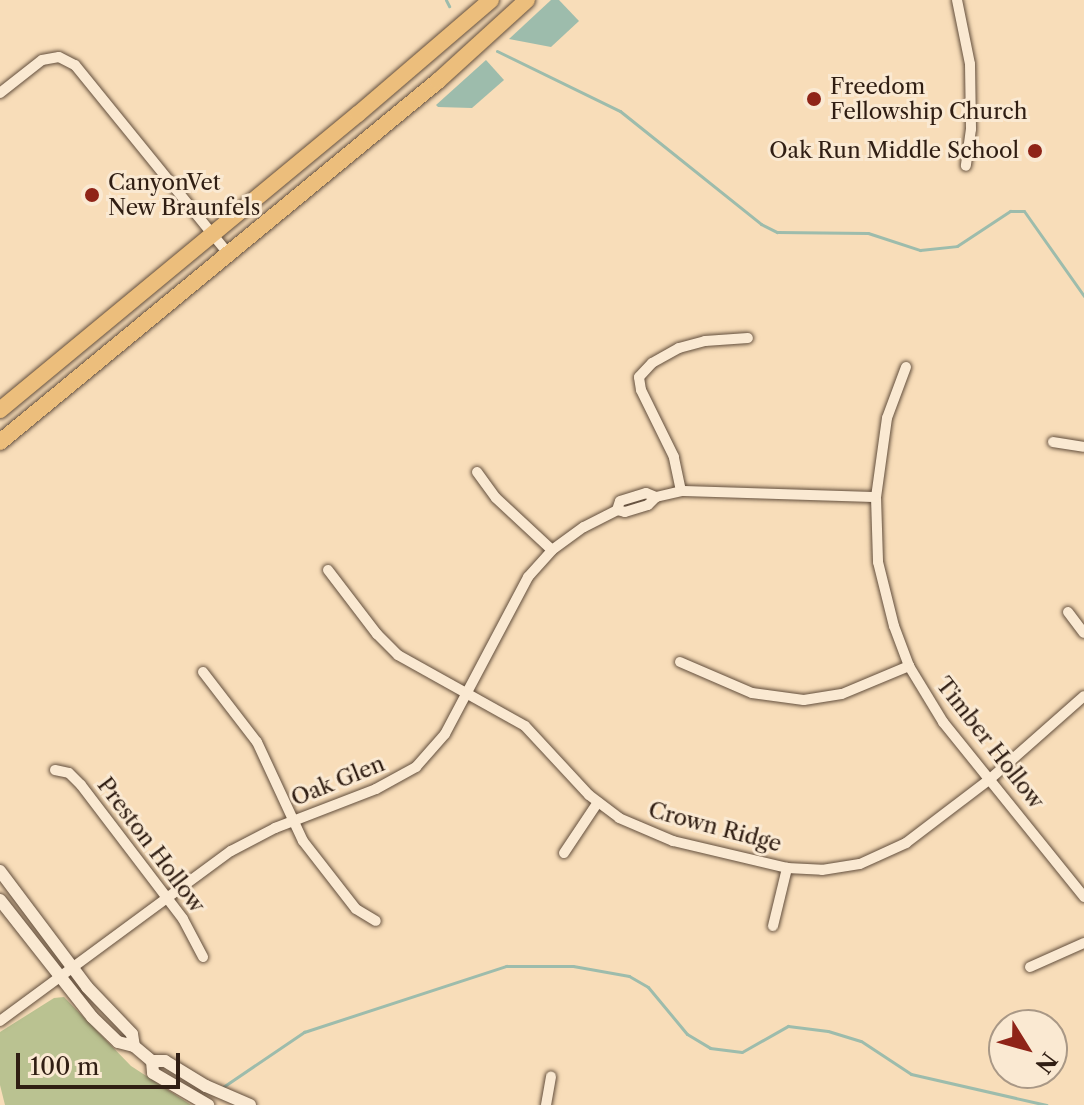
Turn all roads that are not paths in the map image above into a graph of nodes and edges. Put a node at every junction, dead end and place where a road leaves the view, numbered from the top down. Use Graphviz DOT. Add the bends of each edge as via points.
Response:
graph roads {
  1 [pos="491,0"];
  2 [pos="527,0"];
  3 [pos="957,0"];
  4 [pos="0,93"];
  5 [pos="966,166"];
  6 [pos="214,234"];
  7 [pos="228,253"];
  8 [pos="748,338"];
  9 [pos="906,367"];
  10 [pos="0,410"];
  11 [pos="0,442"];
  12 [pos="1053,442"];
  13 [pos="1084,447"];
  14 [pos="477,472"];
  15 [pos="681,491"];
  16 [pos="876,497"];
  17 [pos="552,550"];
  18 [pos="328,570"];
  19 [pos="1068,612"];
  20 [pos="1084,633"];
  21 [pos="680,662"];
  22 [pos="909,666"];
  23 [pos="203,672"];
  24 [pos="465,694"];
  25 [pos="1084,696"];
  26 [pos="55,770"];
  27 [pos="990,779"];
  28 [pos="598,802"];
  29 [pos="293,820"];
  30 [pos="564,853"];
  31 [pos="787,868"];
  32 [pos="0,871"];
  33 [pos="166,896"];
  34 [pos="1084,897"];
  35 [pos="0,900"];
  36 [pos="376,921"];
  37 [pos="773,926"];
  38 [pos="1084,943"];
  39 [pos="203,957"];
  40 [pos="1030,967"];
  41 [pos="73,969"];
  42 [pos="62,977"];
  43 [pos="0,1021"];
  44 [pos="134,1046"];
  45 [pos="152,1061"];
  46 [pos="551,1076"];
  47 [pos="208,1105"];
  48 [pos="250,1105"];
  49 [pos="546,1105"];
  1 -- 6 [label="main road"];
  2 -- 7 [label="main road" via="438,81"];
  3 -- 5 [label="street" via="970,64"];
  4 -- 6 [label="street" via="42,60 59,57 75,65"];
  6 -- 7 [label="street"];
  6 -- 10 [label="main road"];
  7 -- 11 [label="main road"];
  8 -- 15 [label="street" via="679,348 647,366 639,377 674,457"];
  9 -- 16 [label="street, Timber Hollow" via="885,429"];
  12 -- 13 [label="street"];
  14 -- 17 [label="street" via="490,492"];
  15 -- 16 [label="street, Oak Glen"];
  15 -- 17 [label="street, Oak Glen" via="620,501 617,510"];
  16 -- 22 [label="street, Timber Hollow" via="881,580"];
  17 -- 24 [label="street, Oak Glen" via="517,593"];
  18 -- 24 [label="street, Crown Ridge" via="398,655"];
  19 -- 20 [label="street"];
  21 -- 22 [label="street" via="752,693 804,700 842,694"];
  22 -- 27 [label="street, Timber Hollow" via="943,722"];
  23 -- 29 [label="street" via="257,742"];
  24 -- 28 [label="street, Crown Ridge" via="525,726"];
  24 -- 29 [label="street, Oak Glen" via="440,741 416,767 376,789"];
  25 -- 27 [label="street, Crown Ridge"];
  26 -- 33 [label="street, Preston Hollow" via="69,773 81,785"];
  27 -- 31 [label="street, Crown Ridge" via="882,855 846,867"];
  27 -- 34 [label="street, Timber Hollow"];
  28 -- 30 [label="street"];
  28 -- 31 [label="street, Crown Ridge" via="655,835"];
  29 -- 33 [label="street, Oak Glen" via="231,851"];
  29 -- 36 [label="street" via="350,902"];
  31 -- 37 [label="street"];
  32 -- 41 [label="street"];
  33 -- 39 [label="street, Preston Hollow"];
  33 -- 41 [label="street, Oak Glen"];
  35 -- 42 [label="street"];
  38 -- 40 [label="street"];
  41 -- 42 [label="street, Oak Glen"];
  41 -- 44 [label="street" via="132,1034"];
  42 -- 43 [label="street, Oak Glen"];
  42 -- 44 [label="street" via="118,1042"];
  44 -- 45 [label="street"];
  45 -- 47 [label="street" via="153,1073"];
  45 -- 48 [label="street" via="165,1061"];
  46 -- 49 [label="street"];
}
